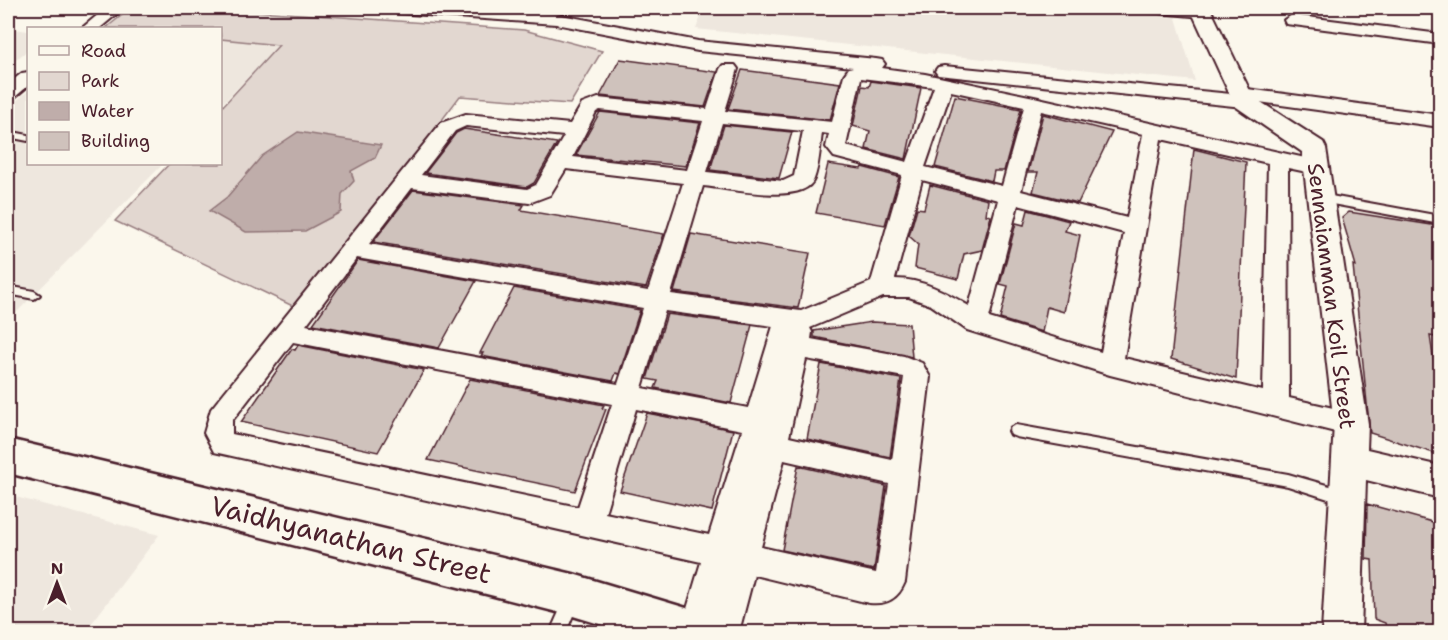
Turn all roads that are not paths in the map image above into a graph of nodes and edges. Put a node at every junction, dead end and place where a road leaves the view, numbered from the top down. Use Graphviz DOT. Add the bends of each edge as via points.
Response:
graph roads {
  1 [pos="116,8"];
  2 [pos="397,8"];
  3 [pos="1125,8"];
  4 [pos="1201,11"];
  5 [pos="1292,20"];
  6 [pos="91,27"];
  7 [pos="1440,39"];
  8 [pos="729,69"];
  9 [pos="27,78"];
  10 [pos="945,84"];
  11 [pos="8,93"];
  12 [pos="1241,97"];
  13 [pos="1034,103"];
  14 [pos="714,115"];
  15 [pos="1440,121"];
  16 [pos="814,126"];
  17 [pos="841,129"];
  18 [pos="1153,130"];
  19 [pos="576,131"];
  20 [pos="8,135"];
  21 [pos="27,138"];
  22 [pos="1278,160"];
  23 [pos="560,162"];
  24 [pos="1316,167"];
  25 [pos="914,170"];
  26 [pos="693,178"];
  27 [pos="406,180"];
  28 [pos="1011,196"];
  29 [pos="1320,198"];
  30 [pos="1440,220"];
  31 [pos="1137,228"];
  32 [pos="352,249"];
  33 [pos="881,288"];
  34 [pos="8,290"];
  35 [pos="34,295"];
  36 [pos="656,301"];
  37 [pos="976,323"];
  38 [pos="795,329"];
  39 [pos="288,332"];
  40 [pos="1110,364"];
  41 [pos="626,396"];
  42 [pos="1276,405"];
  43 [pos="1351,424"];
  44 [pos="770,431"];
  45 [pos="1016,431"];
  46 [pos="8,456"];
  47 [pos="1349,460"];
  48 [pos="904,475"];
  49 [pos="1440,482"];
  50 [pos="1348,498"];
  51 [pos="588,522"];
  52 [pos="731,555"];
  53 [pos="573,595"];
  54 [pos="558,633"];
  55 [pos="695,633"];
  56 [pos="723,633"];
  57 [pos="1342,633"];
  1 -- 6 [label="street"];
  2 -- 12 [label="street" via="556,19 698,46"];
  3 -- 4 [label="lane"];
  4 -- 12 [label="street"];
  5 -- 7 [label="street"];
  8 -- 14 [label="street"];
  9 -- 11 [label="street"];
  10 -- 13 [label="street"];
  10 -- 17 [label="street" via="855,72"];
  10 -- 25 [label="street"];
  12 -- 15 [label="street"];
  12 -- 24 [label="street, Sennaiamman Koil Street" via="1314,148"];
  13 -- 18 [label="street"];
  13 -- 28 [label="street"];
  14 -- 16 [label="street"];
  14 -- 19 [label="street" via="598,104 589,108"];
  14 -- 26 [label="street"];
  16 -- 17 [label="street"];
  16 -- 26 [label="street" via="804,179 796,185 783,188"];
  17 -- 25 [label="street" via="837,147 841,152"];
  18 -- 22 [label="street"];
  18 -- 31 [label="street"];
  19 -- 23 [label="street"];
  19 -- 27 [label="street" via="466,120 455,123"];
  20 -- 21 [label="lane"];
  22 -- 24 [label="street"];
  22 -- 42 [label="street"];
  23 -- 26 [label="street"];
  23 -- 27 [label="street" via="543,190 529,196"];
  24 -- 29 [label="street, Sennaiamman Koil Street"];
  25 -- 28 [label="street"];
  25 -- 33 [label="street"];
  26 -- 36 [label="street"];
  27 -- 32 [label="street"];
  28 -- 31 [label="street"];
  28 -- 37 [label="street"];
  29 -- 30 [label="lane"];
  29 -- 43 [label="street, Sennaiamman Koil Street"];
  31 -- 40 [label="street"];
  32 -- 36 [label="street"];
  32 -- 39 [label="street"];
  33 -- 37 [label="street" via="923,292"];
  33 -- 38 [label="street"];
  34 -- 35 [label="lane"];
  36 -- 38 [label="street"];
  36 -- 41 [label="street"];
  37 -- 40 [label="street"];
  38 -- 44 [label="street"];
  38 -- 48 [label="street" via="913,370 917,377"];
  39 -- 41 [label="street"];
  39 -- 51 [label="street" via="220,417 217,433 224,444"];
  40 -- 42 [label="street"];
  41 -- 44 [label="street"];
  41 -- 51 [label="street"];
  42 -- 43 [label="street"];
  43 -- 47 [label="street, Sennaiamman Koil Street"];
  44 -- 48 [label="street"];
  44 -- 52 [label="street"];
  45 -- 50 [label="lane" via="1288,480"];
  46 -- 53 [label="main road, Vaidhyanathan Street"];
  47 -- 49 [label="street"];
  47 -- 50 [label="street, Sennaiamman Koil Street"];
  48 -- 52 [label="street" via="890,582 881,589"];
  50 -- 57 [label="street, Sennaiamman Koil Street"];
  51 -- 52 [label="street"];
  52 -- 55 [label="street"];
  52 -- 56 [label="street"];
  53 -- 54 [label="lane"];
  53 -- 55 [label="main road, Vaidhyanathan Street"];
}
